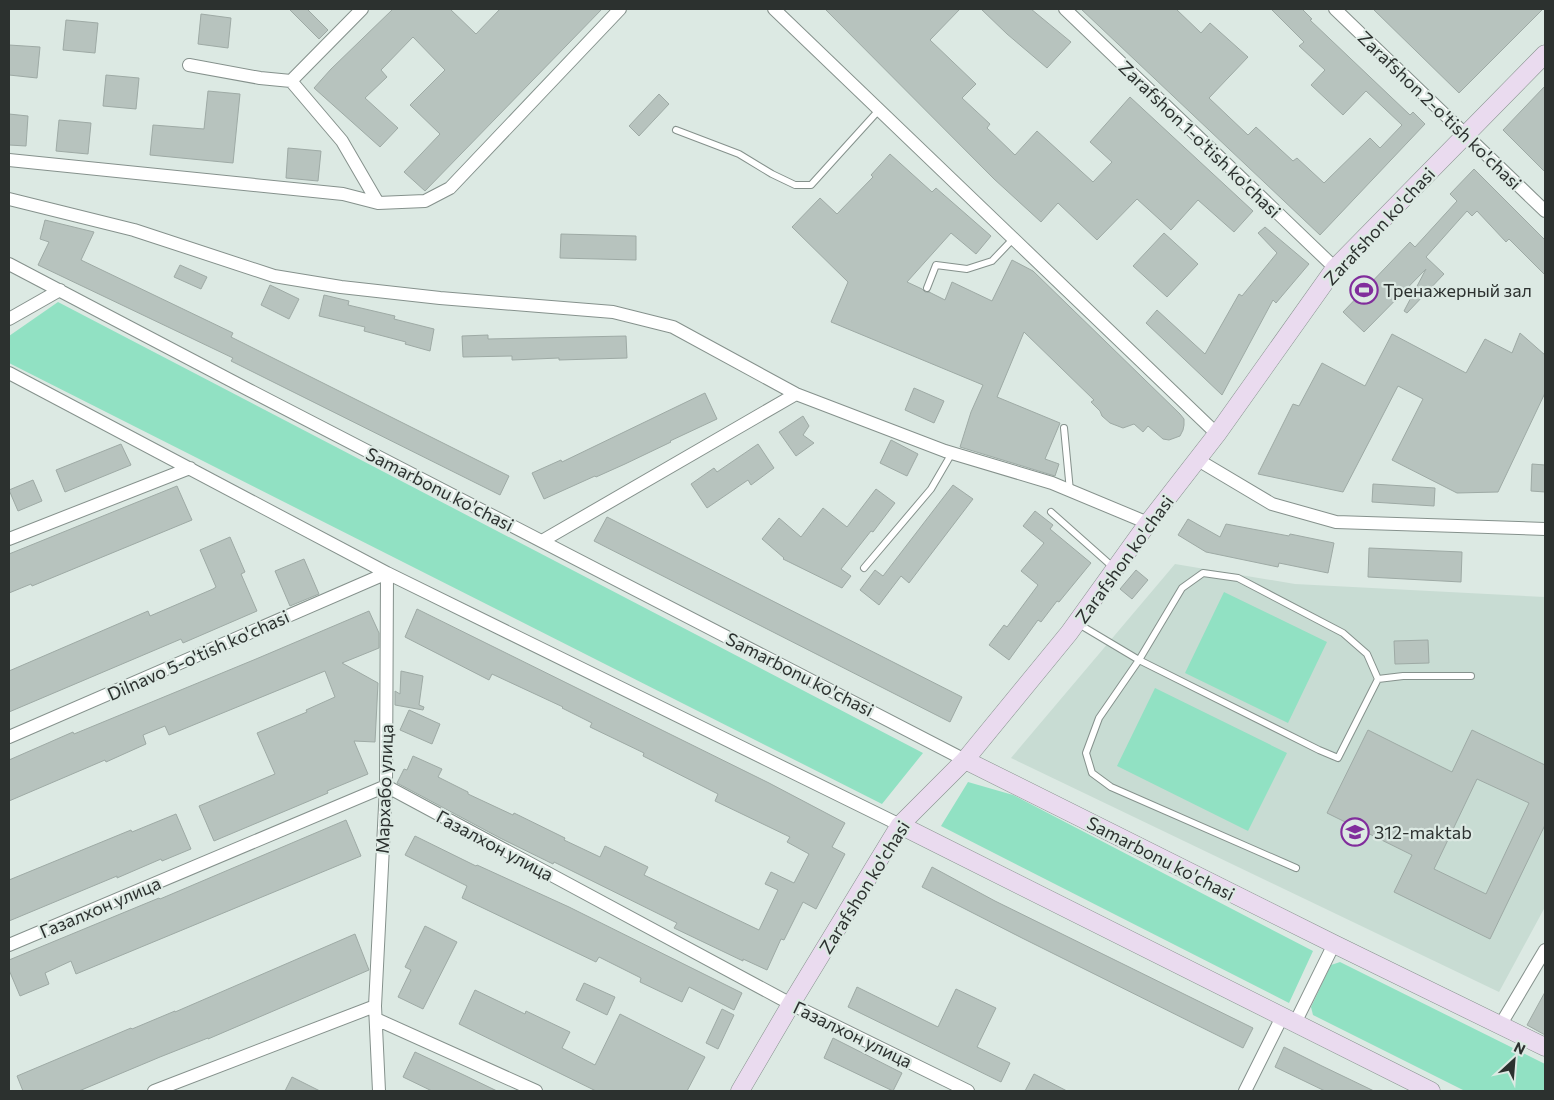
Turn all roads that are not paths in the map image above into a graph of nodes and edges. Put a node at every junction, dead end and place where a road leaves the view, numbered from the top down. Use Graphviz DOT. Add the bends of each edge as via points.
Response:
graph roads {
  1 [pos="362,9"];
  2 [pos="620,9"];
  3 [pos="774,9"];
  4 [pos="1066,9"];
  5 [pos="1335,9"];
  6 [pos="1545,54"];
  7 [pos="189,65"];
  8 [pos="291,80"];
  9 [pos="879,110"];
  10 [pos="676,130"];
  11 [pos="1466,135"];
  12 [pos="9,160"];
  13 [pos="9,199"];
  14 [pos="378,203"];
  15 [pos="1545,211"];
  16 [pos="1013,239"];
  17 [pos="9,264"];
  18 [pos="1335,268"];
  19 [pos="927,288"];
  20 [pos="60,290"];
  21 [pos="9,318"];
  22 [pos="9,373"];
  23 [pos="796,394"];
  24 [pos="1064,428"];
  25 [pos="1217,434"];
  26 [pos="952,453"];
  27 [pos="1198,460"];
  28 [pos="190,468"];
  29 [pos="1070,491"];
  30 [pos="1051,512"];
  31 [pos="1148,524"];
  32 [pos="1545,529"];
  33 [pos="9,539"];
  34 [pos="542,541"];
  35 [pos="864,568"];
  36 [pos="1115,569"];
  37 [pos="387,573"];
  38 [pos="1076,623"];
  39 [pos="1139,660"];
  40 [pos="1471,676"];
  41 [pos="1378,679"];
  42 [pos="9,737"];
  43 [pos="965,760"];
  44 [pos="386,786"];
  45 [pos="900,825"];
  46 [pos="1296,868"];
  47 [pos="1334,944"];
  48 [pos="9,945"];
  49 [pos="1545,950"];
  50 [pos="791,1004"];
  51 [pos="376,1006"];
  52 [pos="376,1019"];
  53 [pos="1289,1020"];
  54 [pos="1501,1024"];
  55 [pos="1545,1046"];
  56 [pos="178,1087"];
  57 [pos="154,1091"];
  58 [pos="379,1091"];
  59 [pos="536,1091"];
  60 [pos="740,1091"];
  61 [pos="968,1091"];
  62 [pos="1245,1091"];
  63 [pos="1431,1091"];
  1 -- 8 [label="street"];
  2 -- 14 [label="street" via="450,188 425,201"];
  3 -- 9 [label="street"];
  4 -- 18 [label="street, Zarafshon 1-o'tish ko'chasi"];
  5 -- 11 [label="street, Zarafshon 2-o'tish ko'chasi"];
  6 -- 11 [label="street, Zarafshon ko'chasi"];
  7 -- 8 [label="street" via="260,78"];
  8 -- 14 [label="street" via="342,141"];
  9 -- 10 [label="lane" via="811,185 795,186 739,154"];
  9 -- 16 [label="street"];
  11 -- 15 [label="street, Zarafshon 2-o'tish ko'chasi"];
  11 -- 18 [label="street, Zarafshon ko'chasi"];
  12 -- 14 [label="street" via="343,194"];
  13 -- 23 [label="street" via="134,230 274,276 440,298 613,312 673,327"];
  16 -- 19 [label="lane" via="992,261 967,269 936,265"];
  16 -- 25 [label="street"];
  17 -- 20 [label="street, Samarbonu ko'chasi"];
  18 -- 25 [label="street, Zarafshon ko'chasi"];
  20 -- 21 [label="street"];
  20 -- 34 [label="street, Samarbonu ko'chasi"];
  22 -- 28 [label="street"];
  23 -- 26 [label="street"];
  23 -- 34 [label="street"];
  24 -- 29 [label="lane"];
  25 -- 27 [label="street, Zarafshon ko'chasi"];
  26 -- 29 [label="street"];
  26 -- 35 [label="lane" via="931,489"];
  27 -- 31 [label="street, Zarafshon ko'chasi"];
  27 -- 32 [label="street" via="1272,504 1336,522"];
  28 -- 33 [label="street"];
  28 -- 37 [label="street"];
  29 -- 31 [label="street"];
  30 -- 36 [label="lane"];
  31 -- 36 [label="street, Zarafshon ko'chasi"];
  34 -- 43 [label="street, Samarbonu ko'chasi"];
  36 -- 38 [label="street, Zarafshon ko'chasi"];
  37 -- 42 [label="street, Dilnavo 5-o'tish ko'chasi"];
  37 -- 44 [label="street, Мархабо улица"];
  37 -- 45 [label="street"];
  38 -- 39 [label="lane"];
  38 -- 43 [label="street, Zarafshon ko'chasi"];
  39 -- 41 [label="lane" via="1338,758"];
  39 -- 41 [label="lane" via="1182,588 1203,573 1238,578 1343,633 1367,654"];
  39 -- 46 [label="lane" via="1099,718 1086,753 1092,773 1111,787"];
  40 -- 41 [label="lane"];
  43 -- 45 [label="street, Zarafshon ko'chasi"];
  43 -- 47 [label="street, Samarbonu ko'chasi"];
  44 -- 48 [label="street, Газалхон улица"];
  44 -- 50 [label="street, Газалхон улица"];
  44 -- 51 [label="street, Мархабо улица"];
  45 -- 50 [label="street, Zarafshon ko'chasi"];
  45 -- 53 [label="street"];
  47 -- 53 [label="street"];
  47 -- 54 [label="street, Samarbonu ko'chasi"];
  49 -- 54 [label="street"];
  50 -- 60 [label="street, Zarafshon ko'chasi"];
  50 -- 61 [label="street, Газалхон улица"];
  51 -- 52 [label="street, Мархабо улица"];
  51 -- 56 [label="street"];
  52 -- 58 [label="street, Мархабо улица"];
  52 -- 59 [label="street"];
  53 -- 62 [label="street"];
  53 -- 63 [label="street"];
  54 -- 55 [label="street, Samarbonu ko'chasi"];
  56 -- 57 [label="street"];
}
